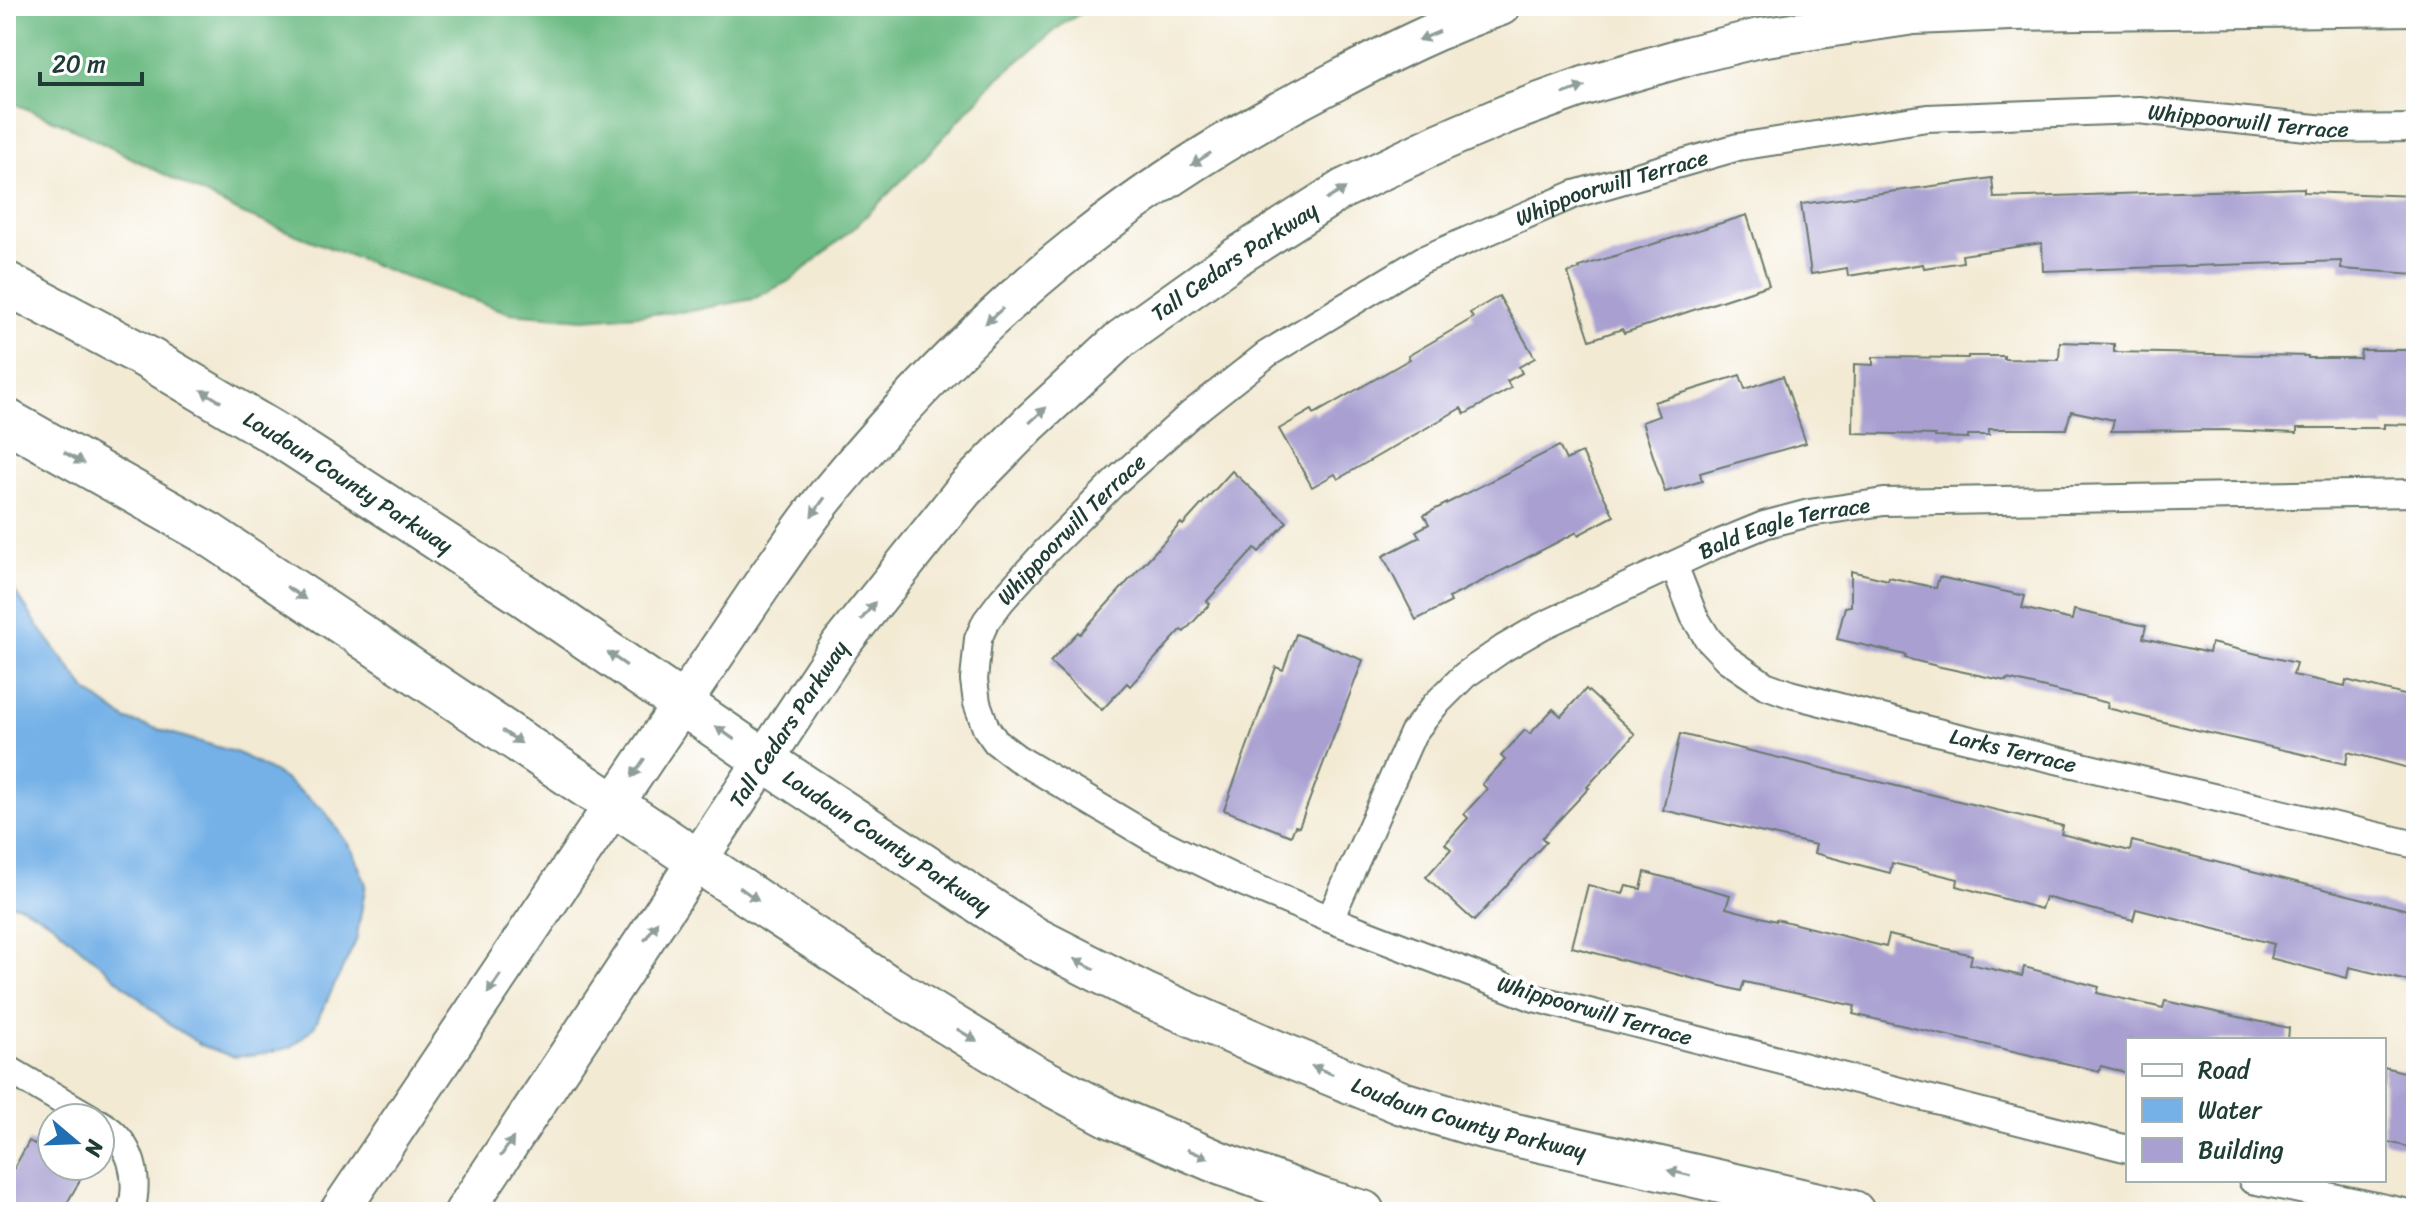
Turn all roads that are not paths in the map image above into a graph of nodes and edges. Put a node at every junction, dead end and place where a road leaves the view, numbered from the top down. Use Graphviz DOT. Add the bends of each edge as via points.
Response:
graph roads {
  1 [pos="1501,6"];
  2 [pos="2416,6"];
  3 [pos="2416,128"];
  4 [pos="6,283"];
  5 [pos="6,420"];
  6 [pos="2416,493"];
  7 [pos="1674,565"];
  8 [pos="681,703"];
  9 [pos="764,760"];
  10 [pos="613,805"];
  11 [pos="2416,845"];
  12 [pos="699,861"];
  13 [pos="1330,919"];
  14 [pos="6,1068"];
  15 [pos="64,1102"];
  16 [pos="116,1136"];
  17 [pos="2126,1148"];
  18 [pos="2262,1182"];
  19 [pos="1766,1201"];
  20 [pos="131,1212"];
  21 [pos="339,1212"];
  22 [pos="464,1212"];
  23 [pos="1363,1212"];
  24 [pos="1853,1212"];
  25 [pos="2404,1212"];
  1 -- 8 [label="main road, one-way" via="1394,51 1276,111 1076,245 909,399 826,496"];
  9 -- 2 [label="main road, Tall Cedars Parkway, one-way" via="841,644 964,490 1121,339 1343,189 1441,142 1645,68 1759,38 1845,24 2010,11"];
  3 -- 13 [label="street, Whippoorwill Terrace" via="2326,129 2138,110 1927,118 1738,147 1575,194 1422,260 1267,354 1169,433 1047,550 986,621 978,639 974,680 986,728 1017,758 1152,838"];
  8 -- 4 [label="main road, Loudoun County Parkway, one-way" via="284,439"];
  5 -- 10 [label="main road, one-way" via="209,534"];
  6 -- 7 [label="street, Bald Eagle Terrace" via="1884,502 1764,525"];
  7 -- 11 [label="street, Larks Terrace" via="1708,639 1765,685 1929,730"];
  7 -- 13 [label="street, Bald Eagle Terrace" via="1504,648 1465,675 1435,705 1413,733"];
  9 -- 8 [label="main road, Loudoun County Parkway, one-way"];
  8 -- 10 [label="main road, one-way"];
  9 -- 12 [label="main road, Tall Cedars Parkway"];
  19 -- 9 [label="main road, Loudoun County Parkway, one-way" via="1402,1103 1144,994 1034,938"];
  10 -- 12 [label="main road"];
  10 -- 21 [label="main road, one-way"];
  22 -- 12 [label="main road, Tall Cedars Parkway, one-way"];
  12 -- 23 [label="main road, one-way" via="889,987 1110,1116 1222,1164"];
  13 -- 17 [label="street, Whippoorwill Terrace" via="1534,998"];
  14 -- 15 [label="street"];
  16 -- 20 [label="street" via="135,1169"];
  18 -- 25 [label="street"];
  19 -- 24 [label="main road, Loudoun County Parkway"];
}
